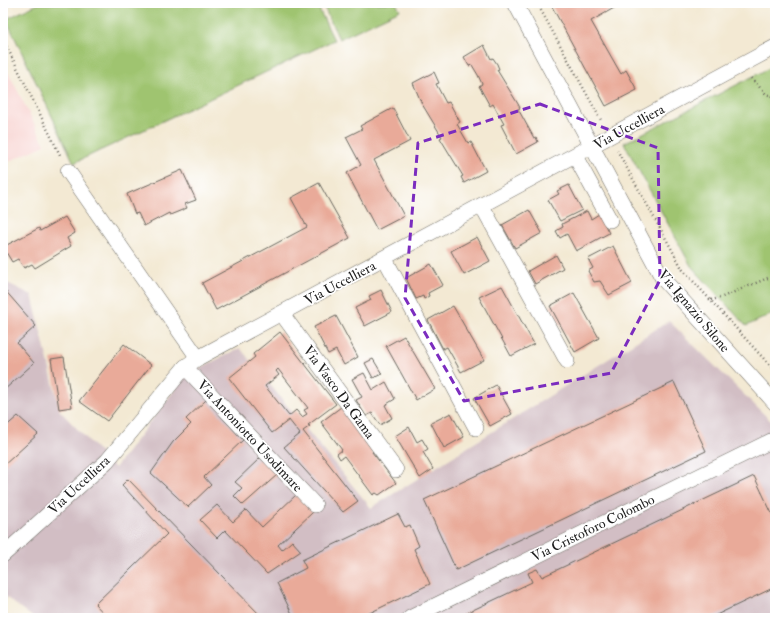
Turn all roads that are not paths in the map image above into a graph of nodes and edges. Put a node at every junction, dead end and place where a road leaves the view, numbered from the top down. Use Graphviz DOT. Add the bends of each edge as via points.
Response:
graph roads {
  1 [pos="515,3"];
  2 [pos="775,47"];
  3 [pos="592,147"];
  4 [pos="575,156"];
  5 [pos="68,171"];
  6 [pos="482,206"];
  7 [pos="610,220"];
  8 [pos="385,259"];
  9 [pos="282,314"];
  10 [pos="198,358"];
  11 [pos="567,361"];
  12 [pos="186,368"];
  13 [pos="775,403"];
  14 [pos="476,428"];
  15 [pos="775,439"];
  16 [pos="396,470"];
  17 [pos="315,505"];
  18 [pos="3,555"];
  19 [pos="410,618"];
  1 -- 3 [label="street, Via Ignazio Silone"];
  2 -- 3 [label="street, Via Uccelliera"];
  3 -- 4 [label="street, Via Uccelliera"];
  3 -- 13 [label="street, Via Ignazio Silone" via="663,279"];
  4 -- 6 [label="street, Via Uccelliera"];
  4 -- 7 [label="street"];
  5 -- 10 [label="street"];
  6 -- 8 [label="street, Via Uccelliera"];
  6 -- 11 [label="street"];
  8 -- 9 [label="street, Via Uccelliera"];
  8 -- 14 [label="street"];
  9 -- 10 [label="street, Via Uccelliera"];
  9 -- 16 [label="street, Via Vasco Da Gama"];
  10 -- 12 [label="street, Via Uccelliera"];
  12 -- 17 [label="street, Via Antoniotto Usodimare"];
  12 -- 18 [label="street, Via Uccelliera" via="107,461"];
  15 -- 19 [label="street, Via Cristoforo Colombo"];
}
